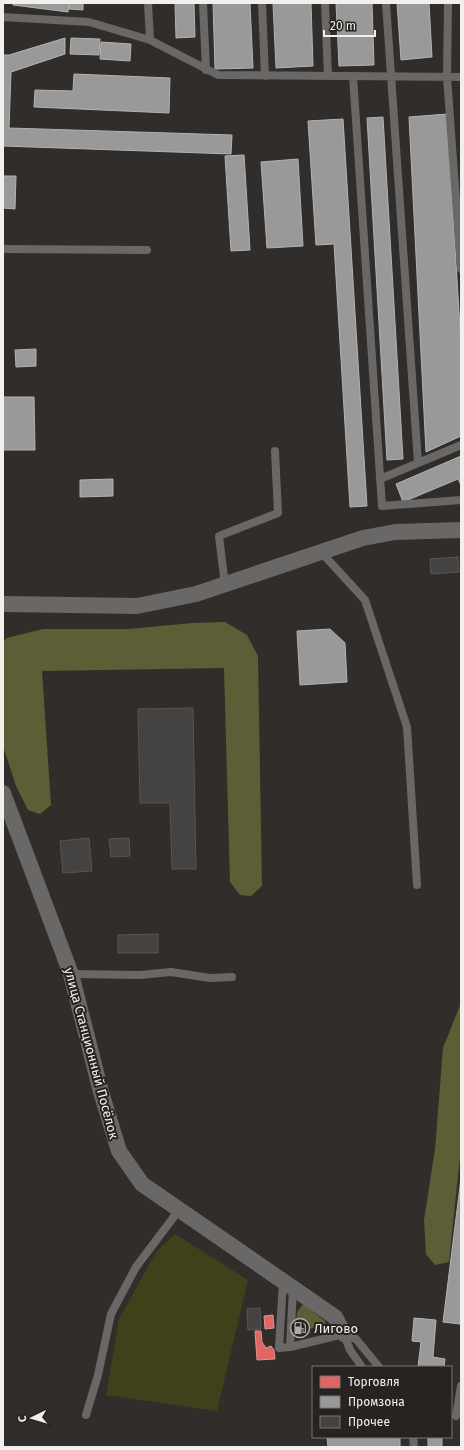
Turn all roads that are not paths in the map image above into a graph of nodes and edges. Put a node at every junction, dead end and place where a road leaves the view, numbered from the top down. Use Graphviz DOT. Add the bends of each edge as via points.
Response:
graph roads {
  1 [pos="148,3"];
  2 [pos="203,3"];
  3 [pos="262,3"];
  4 [pos="325,3"];
  5 [pos="386,3"];
  6 [pos="448,3"];
  7 [pos="3,17"];
  8 [pos="150,40"];
  9 [pos="206,70"];
  10 [pos="265,76"];
  11 [pos="328,76"];
  12 [pos="353,76"];
  13 [pos="390,76"];
  14 [pos="447,77"];
  15 [pos="461,77"];
  16 [pos="3,249"];
  17 [pos="147,250"];
  18 [pos="461,269"];
  19 [pos="461,445"];
  20 [pos="275,451"];
  21 [pos="418,463"];
  22 [pos="380,479"];
  23 [pos="461,500"];
  24 [pos="461,530"];
  25 [pos="321,552"];
  26 [pos="225,585"];
  27 [pos="3,604"];
  28 [pos="3,793"];
  29 [pos="417,885"];
  30 [pos="71,974"];
  31 [pos="232,977"];
  32 [pos="179,1210"];
  33 [pos="288,1284"];
  34 [pos="344,1334"];
  35 [pos="290,1347"];
  36 [pos="361,1366"];
  37 [pos="378,1366"];
  38 [pos="461,1386"];
  39 [pos="86,1416"];
  40 [pos="456,1417"];
  1 -- 8 [label="lane"];
  2 -- 9 [label="lane"];
  3 -- 10 [label="lane"];
  4 -- 11 [label="lane"];
  5 -- 13 [label="lane"];
  6 -- 14 [label="lane"];
  7 -- 8 [label="lane" via="89,22"];
  8 -- 9 [label="lane"];
  9 -- 10 [label="lane" via="218,75"];
  10 -- 11 [label="lane"];
  11 -- 12 [label="lane"];
  12 -- 13 [label="lane"];
  12 -- 22 [label="lane"];
  13 -- 14 [label="lane"];
  13 -- 21 [label="lane"];
  14 -- 15 [label="lane"];
  14 -- 18 [label="lane"];
  16 -- 17 [label="lane"];
  19 -- 21 [label="lane"];
  20 -- 26 [label="lane" via="278,513 219,536"];
  21 -- 22 [label="lane"];
  22 -- 23 [label="lane" via="382,506"];
  24 -- 25 [label="street" via="395,532 363,538"];
  25 -- 26 [label="street"];
  25 -- 29 [label="lane" via="365,600 407,727"];
  26 -- 27 [label="street" via="196,594 137,606"];
  28 -- 30 [label="street, улица Станционный Посёлок"];
  30 -- 31 [label="lane" via="140,975 171,972 210,978"];
  30 -- 32 [label="street, улица Станционный Посёлок" via="119,1151 142,1184"];
  32 -- 33 [label="street, улица Станционный Посёлок"];
  32 -- 39 [label="lane" via="136,1267 114,1307"];
  33 -- 34 [label="street, улица Станционный Посёлок" via="335,1317"];
  33 -- 35 [label="lane"];
  33 -- 35 [label="lane" via="279,1348"];
  34 -- 35 [label="lane"];
  34 -- 36 [label="lane" via="350,1350"];
  34 -- 37 [label="lane" via="356,1339"];
  38 -- 40 [label="lane"];
}
